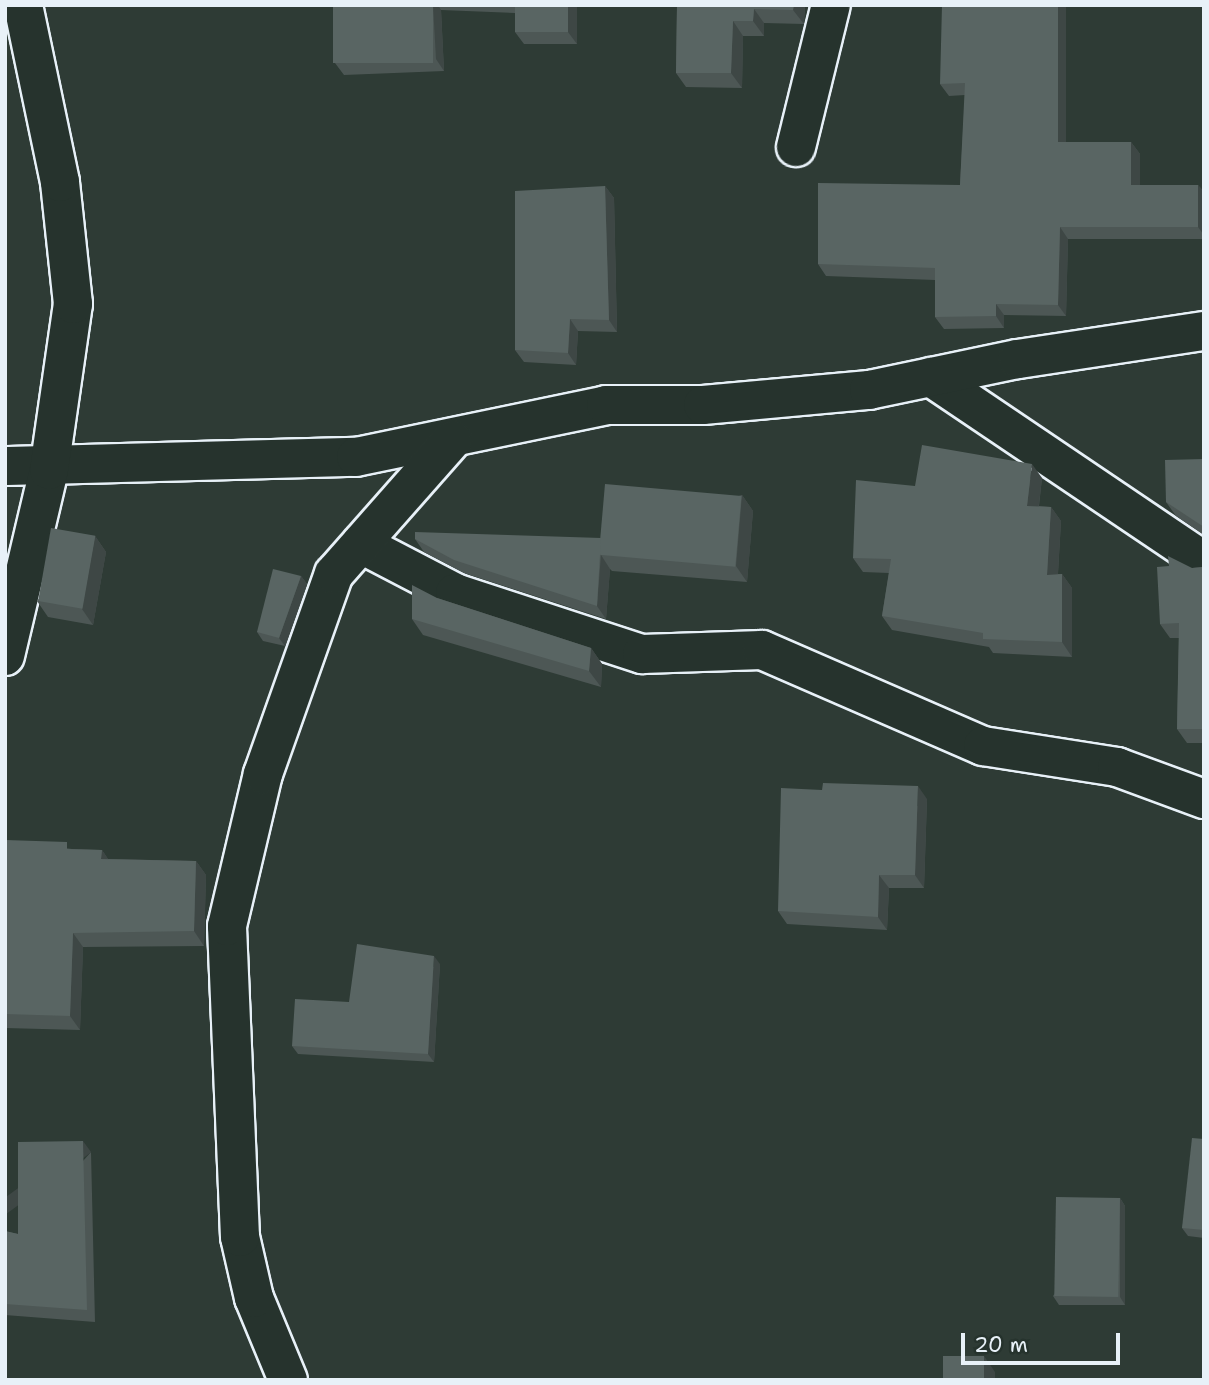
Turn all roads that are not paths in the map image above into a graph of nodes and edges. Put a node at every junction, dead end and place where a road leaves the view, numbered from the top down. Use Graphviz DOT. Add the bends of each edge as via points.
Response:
graph roads {
  1 [pos="23,5"];
  2 [pos="831,5"];
  3 [pos="796,147"];
  4 [pos="1204,331"];
  5 [pos="931,377"];
  6 [pos="452,440"];
  7 [pos="5,466"];
  8 [pos="49,470"];
  9 [pos="361,544"];
  10 [pos="1204,561"];
  11 [pos="5,656"];
  12 [pos="1204,799"];
  13 [pos="288,1380"];
  1 -- 8 [label="street" via="60,182 73,304"];
  2 -- 3 [label="street"];
  4 -- 5 [label="street"];
  5 -- 6 [label="street" via="869,390 703,405 606,404"];
  5 -- 10 [label="street"];
  6 -- 8 [label="street" via="356,457"];
  6 -- 9 [label="street"];
  7 -- 8 [label="street"];
  8 -- 11 [label="street"];
  9 -- 12 [label="street" via="455,593 642,654 762,650 983,746 1117,767"];
  9 -- 13 [label="street" via="334,574 312,625 262,774 227,926 240,1237 254,1298"];
}
